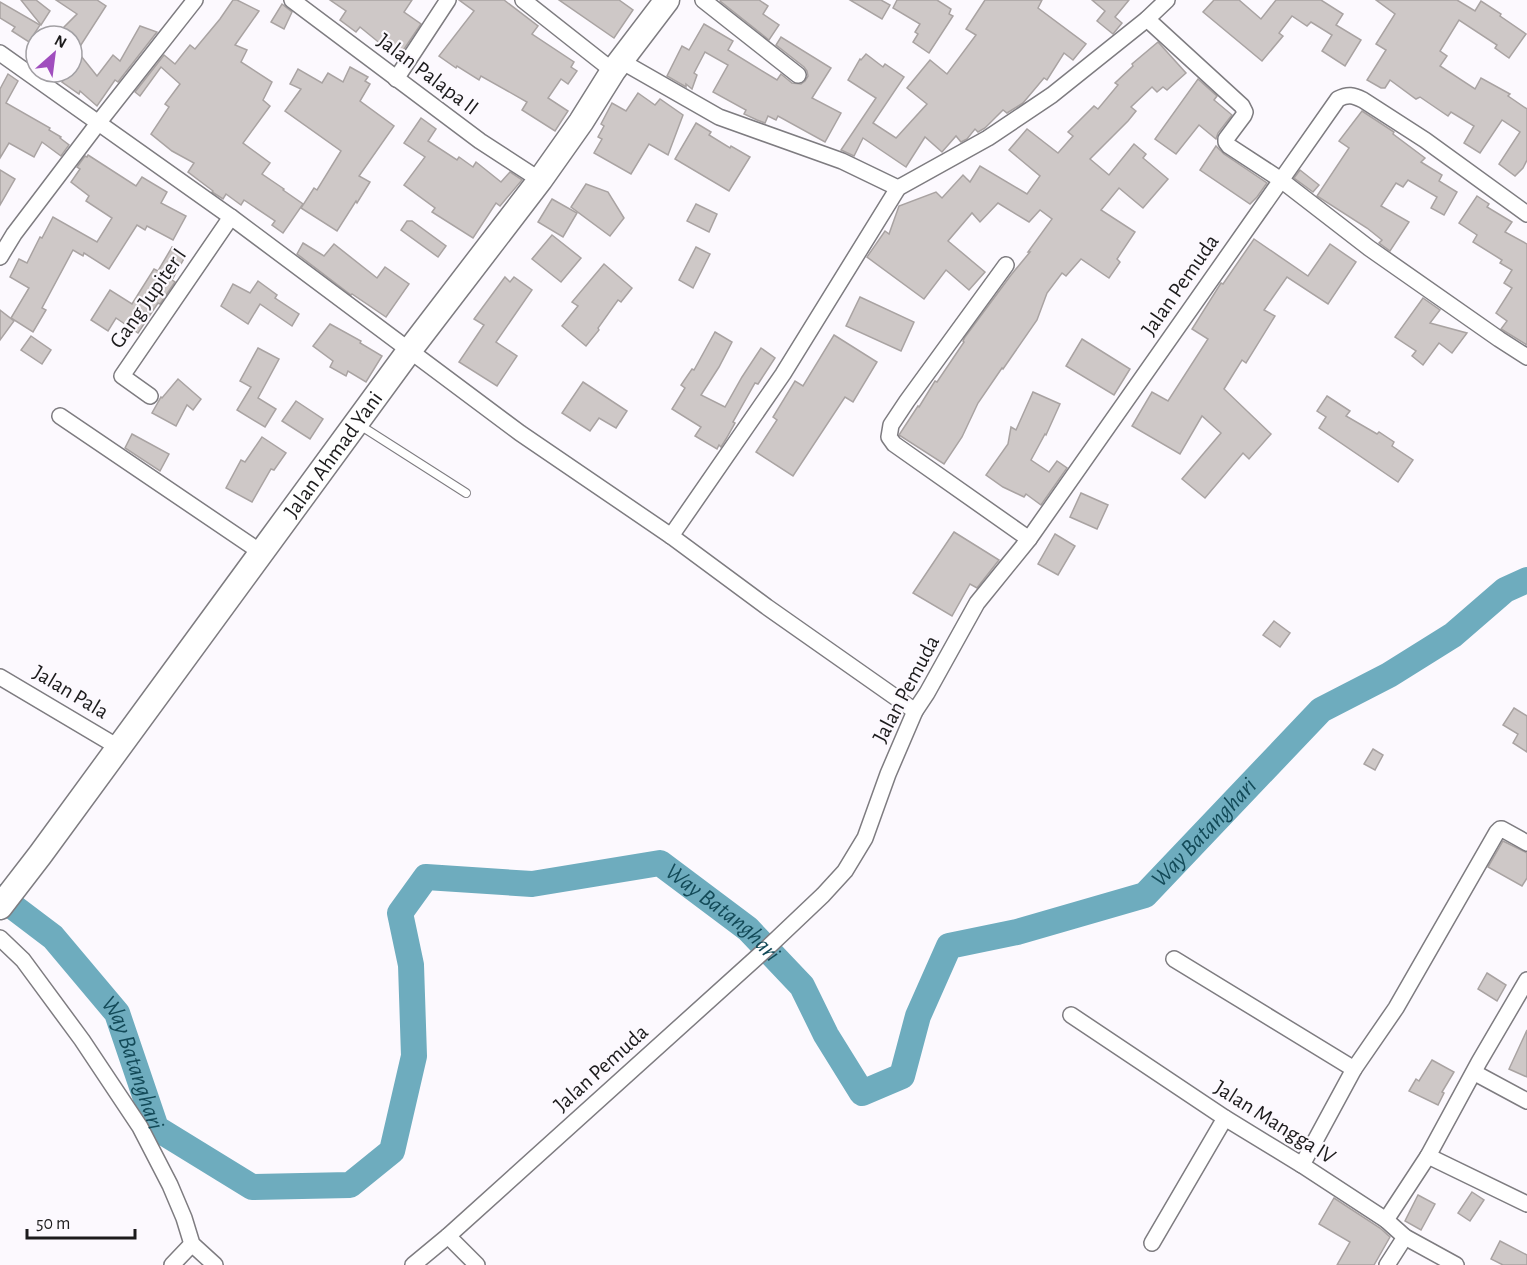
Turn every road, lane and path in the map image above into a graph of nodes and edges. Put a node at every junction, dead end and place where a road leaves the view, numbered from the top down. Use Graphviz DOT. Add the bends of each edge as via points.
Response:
graph roads {
  1 [pos="195,0"];
  2 [pos="292,0"];
  3 [pos="448,0"];
  4 [pos="523,0"];
  5 [pos="667,0"];
  6 [pos="703,0"];
  7 [pos="1167,0"];
  8 [pos="1147,20"];
  9 [pos="0,53"];
  10 [pos="617,66"];
  11 [pos="798,75"];
  12 [pos="396,79"];
  13 [pos="99,122"];
  14 [pos="540,180"];
  15 [pos="1281,180"];
  16 [pos="898,189"];
  17 [pos="1527,214"];
  18 [pos="231,217"];
  19 [pos="0,257"];
  20 [pos="1006,265"];
  21 [pos="410,351"];
  22 [pos="1527,357"];
  23 [pos="150,396"];
  24 [pos="60,416"];
  25 [pos="356,423"];
  26 [pos="466,493"];
  27 [pos="671,536"];
  28 [pos="1029,539"];
  29 [pos="261,553"];
  30 [pos="0,676"];
  31 [pos="915,711"];
  32 [pos="118,747"];
  33 [pos="1527,843"];
  34 [pos="0,907"];
  35 [pos="0,938"];
  36 [pos="1174,959"];
  37 [pos="1526,986"];
  38 [pos="1071,1016"];
  39 [pos="1354,1069"];
  40 [pos="1474,1073"];
  41 [pos="1527,1101"];
  42 [pos="1225,1118"];
  43 [pos="1428,1156"];
  44 [pos="1302,1165"];
  45 [pos="1527,1204"];
  46 [pos="1386,1220"];
  47 [pos="448,1236"];
  48 [pos="1405,1237"];
  49 [pos="1152,1243"];
  50 [pos="192,1244"];
  51 [pos="172,1265"];
  52 [pos="215,1265"];
  53 [pos="413,1265"];
  54 [pos="477,1265"];
  55 [pos="1387,1265"];
  56 [pos="1456,1265"];
  1 -- 13 [label="street"];
  2 -- 12 [label="street, Jalan Palapa II"];
  3 -- 12 [label="street"];
  4 -- 10 [label="street"];
  5 -- 10 [label="main road, Jalan Ahmad Yani"];
  6 -- 11 [label="street"];
  7 -- 8 [label="street"];
  8 -- 15 [label="street" via="1242,106 1244,115 1226,139 1227,144"];
  8 -- 16 [label="street" via="1052,95 988,138"];
  9 -- 13 [label="street"];
  10 -- 14 [label="main road, Jalan Ahmad Yani"];
  10 -- 16 [label="street" via="719,117 842,161"];
  12 -- 14 [label="street, Jalan Palapa II"];
  13 -- 18 [label="street"];
  13 -- 19 [label="street"];
  14 -- 21 [label="main road, Jalan Ahmad Yani"];
  15 -- 17 [label="street, Jalan Pemuda" via="1338,99 1347,94 1425,140"];
  15 -- 22 [label="street" via="1369,248"];
  15 -- 28 [label="street, Jalan Pemuda"];
  16 -- 27 [label="street" via="783,374"];
  18 -- 21 [label="street"];
  18 -- 23 [label="street, Gang Jupiter I" via="122,376"];
  20 -- 28 [label="street" via="907,401 891,425 889,437"];
  21 -- 25 [label="main road, Jalan Ahmad Yani"];
  21 -- 27 [label="street" via="520,433"];
  24 -- 29 [label="street"];
  25 -- 26 [label="lane"];
  25 -- 29 [label="main road, Jalan Ahmad Yani"];
  27 -- 31 [label="street"];
  28 -- 31 [label="street, Jalan Pemuda" via="976,603"];
  29 -- 32 [label="main road, Jalan Ahmad Yani"];
  30 -- 32 [label="street, Jalan Pala"];
  31 -- 47 [label="street, Jalan Pemuda" via="865,838 845,871 765,950"];
  32 -- 34 [label="main road, Jalan Ahmad Yani"];
  33 -- 39 [label="street" via="1502,829 1497,831 1396,1008"];
  35 -- 50 [label="street" via="23,960 140,1127 170,1185"];
  36 -- 39 [label="street"];
  37 -- 40 [label="street"];
  38 -- 42 [label="street, Jalan Mangga IV"];
  39 -- 44 [label="street"];
  40 -- 41 [label="street"];
  40 -- 43 [label="street"];
  42 -- 44 [label="street, Jalan Mangga IV"];
  42 -- 49 [label="street"];
  43 -- 45 [label="street"];
  43 -- 46 [label="street"];
  44 -- 46 [label="street, Jalan Mangga IV"];
  46 -- 48 [label="street, Jalan Mangga IV"];
  47 -- 53 [label="street, Jalan Pemuda"];
  47 -- 54 [label="street"];
  48 -- 55 [label="street"];
  48 -- 56 [label="street, Jalan Mangga IV"];
  50 -- 51 [label="street"];
  50 -- 52 [label="street"];
}
